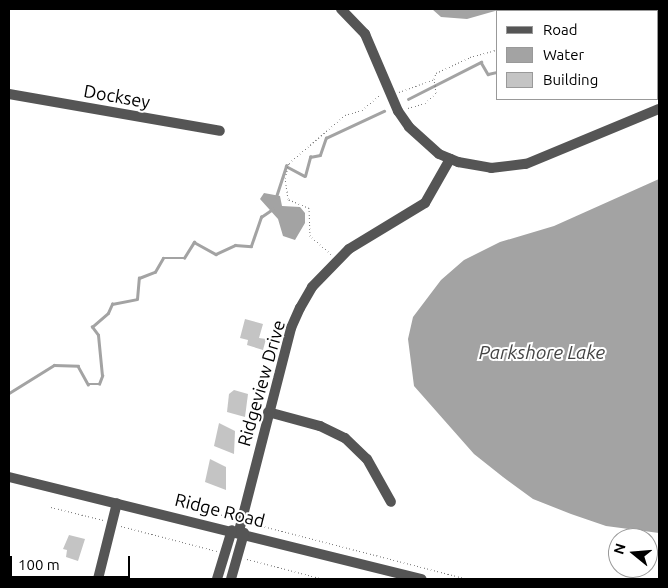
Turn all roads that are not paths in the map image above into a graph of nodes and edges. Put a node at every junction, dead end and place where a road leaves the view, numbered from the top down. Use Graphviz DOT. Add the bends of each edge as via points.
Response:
graph roads {
  1 [pos="341,9"];
  2 [pos="9,94"];
  3 [pos="659,109"];
  4 [pos="220,131"];
  5 [pos="450,159"];
  6 [pos="268,412"];
  7 [pos="9,477"];
  8 [pos="391,502"];
  9 [pos="117,503"];
  10 [pos="238,531"];
  11 [pos="98,579"];
  12 [pos="218,579"];
  13 [pos="231,579"];
  14 [pos="422,579"];
  1 -- 5 [label="street" via="365,34 398,111 409,127"];
  2 -- 4 [label="street, Docksey"];
  3 -- 5 [label="street" via="526,164 482,168"];
  5 -- 6 [label="street, Ridgeview Drive" via="425,203 336,261 312,288 291,328"];
  6 -- 8 [label="street" via="340,434 367,459"];
  6 -- 10 [label="street, Ridgeview Drive"];
  7 -- 9 [label="street, Ridge Road"];
  9 -- 10 [label="street, Ridge Road"];
  9 -- 11 [label="street"];
  10 -- 12 [label="street" via="224,553"];
  10 -- 13 [label="street"];
  10 -- 14 [label="street, Ridge Road"];
}
